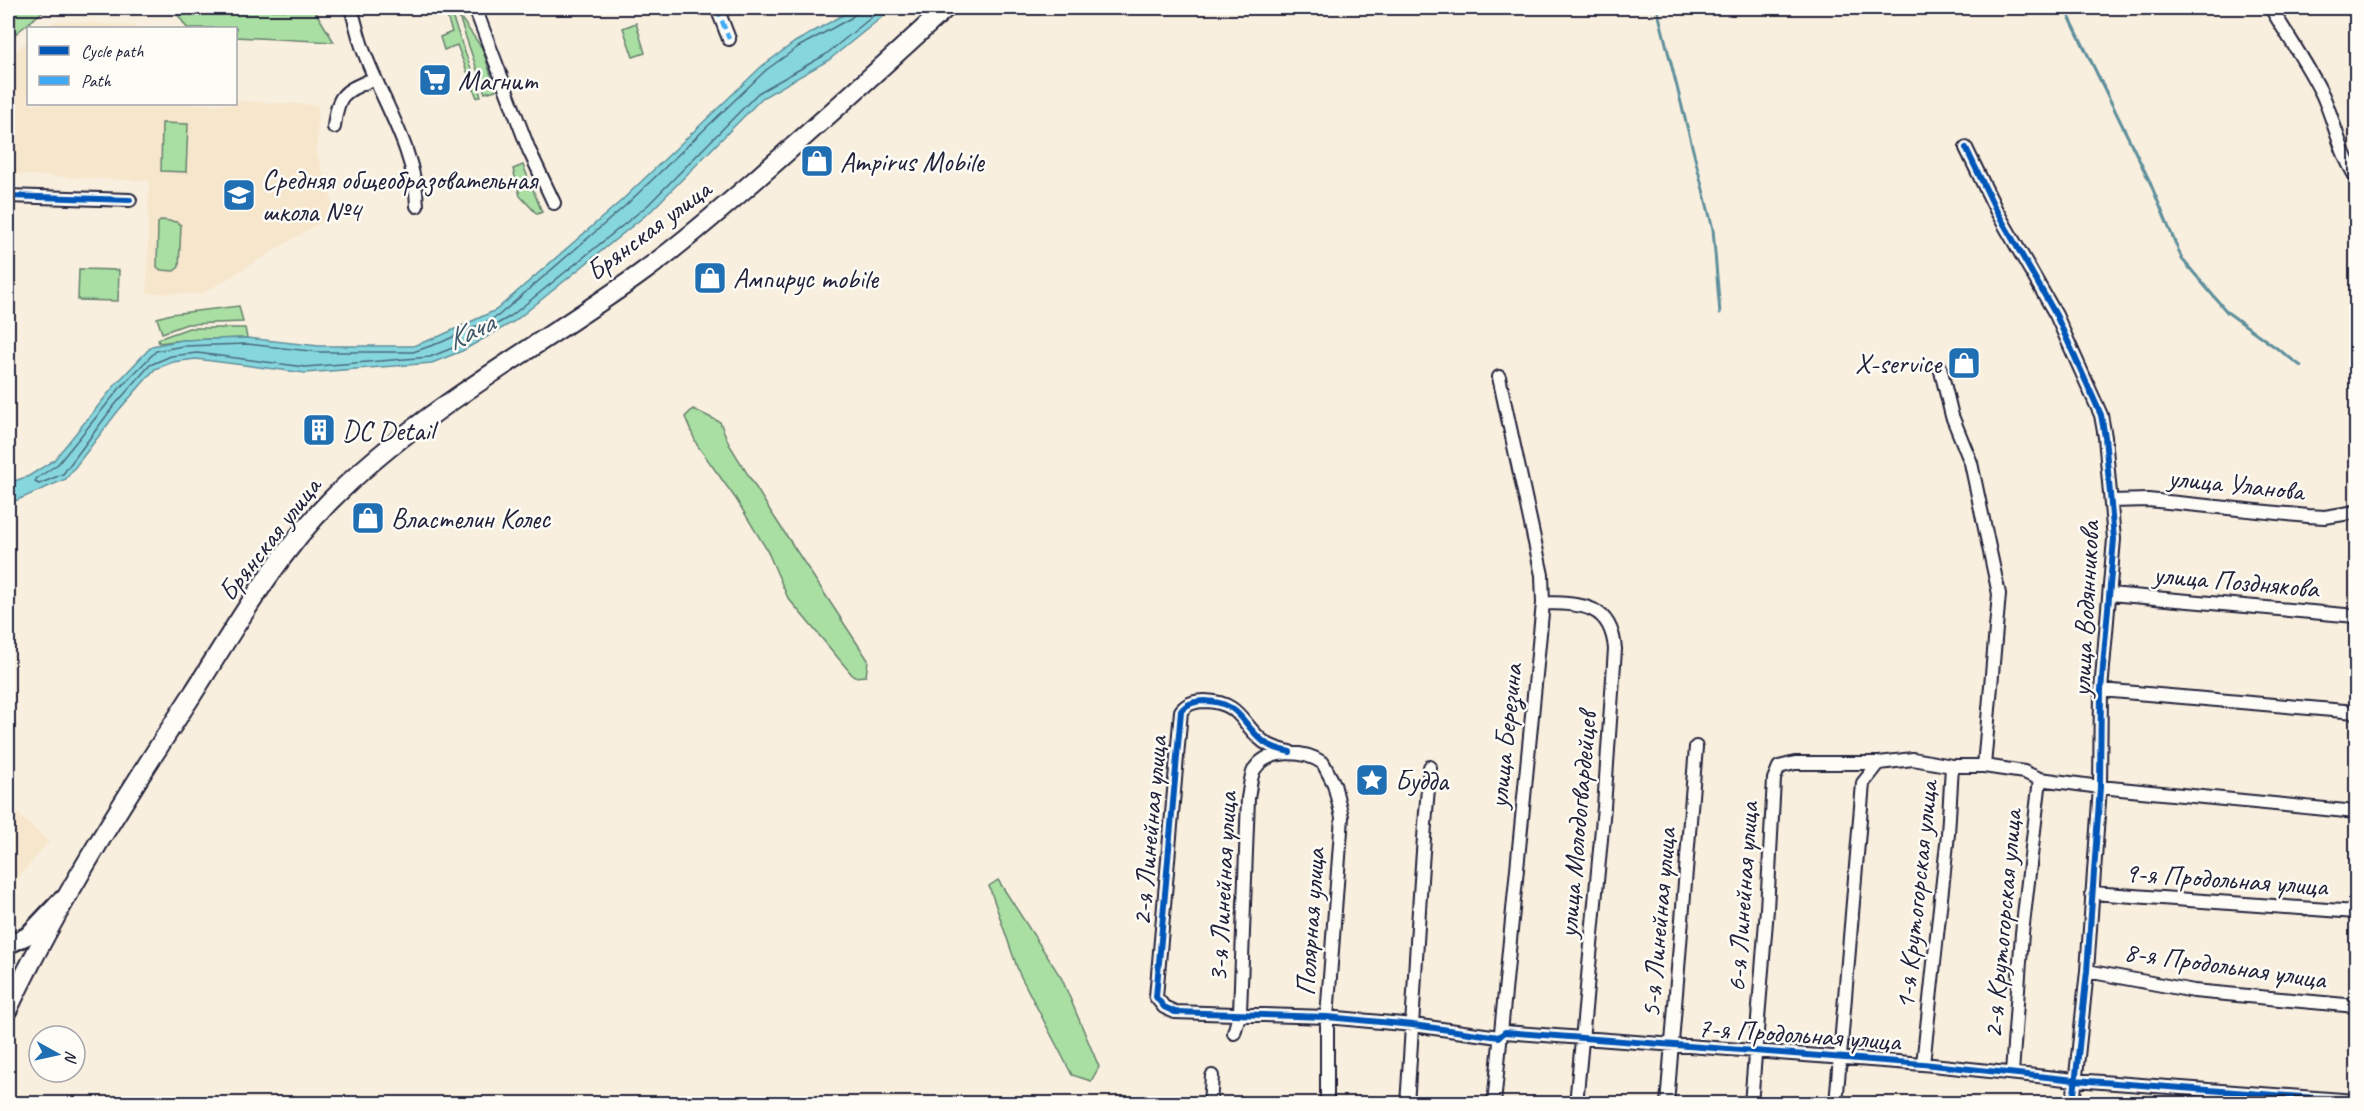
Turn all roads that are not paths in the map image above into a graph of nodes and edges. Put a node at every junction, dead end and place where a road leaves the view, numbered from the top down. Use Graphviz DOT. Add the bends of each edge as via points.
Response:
graph roads {
  1 [pos="351,8"];
  2 [pos="475,8"];
  3 [pos="717,8"];
  4 [pos="946,8"];
  5 [pos="2271,8"];
  6 [pos="729,39"];
  7 [pos="375,78"];
  8 [pos="334,128"];
  9 [pos="1966,148"];
  10 [pos="2356,177"];
  11 [pos="8,196"];
  12 [pos="130,200"];
  13 [pos="554,203"];
  14 [pos="417,206"];
  15 [pos="1940,367"];
  16 [pos="1499,378"];
  17 [pos="2111,501"];
  18 [pos="2356,512"];
  19 [pos="2110,594"];
  20 [pos="1543,603"];
  21 [pos="2356,616"];
  22 [pos="2102,690"];
  23 [pos="2356,712"];
  24 [pos="1696,747"];
  25 [pos="1290,752"];
  26 [pos="1879,763"];
  27 [pos="1952,766"];
  28 [pos="1984,766"];
  29 [pos="1430,767"];
  30 [pos="2040,779"];
  31 [pos="2100,787"];
  32 [pos="2356,812"];
  33 [pos="70,890"];
  34 [pos="2092,893"];
  35 [pos="2356,912"];
  36 [pos="8,945"];
  37 [pos="2087,971"];
  38 [pos="13,980"];
  39 [pos="2356,1006"];
  40 [pos="8,1009"];
  41 [pos="1240,1012"];
  42 [pos="1327,1017"];
  43 [pos="1413,1025"];
  44 [pos="1234,1033"];
  45 [pos="1499,1037"];
  46 [pos="1584,1038"];
  47 [pos="1672,1045"];
  48 [pos="1755,1053"];
  49 [pos="1839,1058"];
  50 [pos="1923,1064"];
  51 [pos="2012,1073"];
  52 [pos="1212,1076"];
  53 [pos="2075,1080"];
  54 [pos="2356,1101"];
  55 [pos="1210,1104"];
  56 [pos="1327,1104"];
  57 [pos="1407,1104"];
  58 [pos="1494,1104"];
  59 [pos="1576,1104"];
  60 [pos="1667,1104"];
  61 [pos="1751,1104"];
  62 [pos="1836,1104"];
  63 [pos="2073,1104"];
  1 -- 7 [label="street"];
  2 -- 13 [label="street" via="529,150"];
  3 -- 6 [label="street"];
  4 -- 33 [label="highway, Брянская улица" via="688,237 639,275 408,432 327,504 250,604"];
  5 -- 10 [label="street" via="2323,97"];
  7 -- 8 [label="street" via="348,90 336,105"];
  7 -- 14 [label="street" via="401,132"];
  9 -- 17 [label="street, улица Водянникова" via="1996,210 2056,315 2100,416"];
  11 -- 12 [label="street"];
  15 -- 28 [label="street" via="1952,416 1971,463 1998,588"];
  16 -- 20 [label="street, улица Березина" via="1542,575"];
  17 -- 18 [label="street, улица Уланова" via="2148,500 2308,516"];
  17 -- 19 [label="street, улица Водянникова" via="2114,539"];
  19 -- 21 [label="street, улица Позднякова"];
  19 -- 22 [label="street, улица Водянникова"];
  20 -- 45 [label="street, улица Березина"];
  20 -- 46 [label="street, улица Молодогвардейцев" via="1587,607 1596,611 1614,634"];
  22 -- 23 [label="street"];
  22 -- 31 [label="street, улица Водянникова"];
  24 -- 47 [label="street, 5-я Линейная улица"];
  25 -- 41 [label="street, 3-я Линейная улица" via="1265,759 1253,771 1248,798"];
  25 -- 41 [label="street, 2-я Линейная улица" via="1263,742 1227,704 1197,701 1180,711 1156,997 1164,1007 1175,1011"];
  25 -- 42 [label="street, Полярная улица" via="1323,763 1334,784 1342,817"];
  26 -- 27 [label="street" via="1912,759"];
  26 -- 48 [label="street, 6-я Линейная улица" via="1795,763 1779,767 1774,779"];
  26 -- 49 [label="street" via="1863,783"];
  27 -- 28 [label="street"];
  27 -- 50 [label="street, 1-я Крутогорская улица"];
  28 -- 30 [label="street" via="2024,772"];
  29 -- 43 [label="street"];
  30 -- 31 [label="street"];
  30 -- 51 [label="street, 2-я Крутогорская улица" via="2022,933"];
  31 -- 32 [label="street"];
  31 -- 34 [label="street, улица Водянникова"];
  33 -- 36 [label="main road" via="27,936"];
  33 -- 38 [label="highway, Брянская улица"];
  34 -- 35 [label="street, 9-я Продольная улица"];
  34 -- 37 [label="street, улица Водянникова"];
  37 -- 39 [label="street, 8-я Продольная улица" via="2194,991"];
  37 -- 53 [label="street, улица Водянникова"];
  38 -- 40 [label="highway, Брянская улица"];
  41 -- 42 [label="street, 7-я Продольная улица"];
  41 -- 44 [label="street, 3-я Линейная улица"];
  42 -- 43 [label="street, 7-я Продольная улица"];
  42 -- 56 [label="street, Полярная улица"];
  43 -- 45 [label="street, 7-я Продольная улица"];
  43 -- 57 [label="street"];
  45 -- 46 [label="street, 7-я Продольная улица" via="1505,1032"];
  45 -- 58 [label="street, улица Березина"];
  46 -- 47 [label="street, 7-я Продольная улица"];
  46 -- 59 [label="street, улица Молодогвардейцев"];
  47 -- 48 [label="street, 7-я Продольная улица"];
  47 -- 60 [label="street, 5-я Линейная улица"];
  48 -- 49 [label="street, 7-я Продольная улица"];
  48 -- 61 [label="street, 6-я Линейная улица"];
  49 -- 50 [label="street, 7-я Продольная улица"];
  49 -- 62 [label="street"];
  50 -- 51 [label="street, 7-я Продольная улица"];
  51 -- 53 [label="street, 7-я Продольная улица"];
  52 -- 55 [label="street"];
  53 -- 54 [label="street, 7-я Продольная улица"];
  53 -- 63 [label="street, улица Водянникова"];
}
